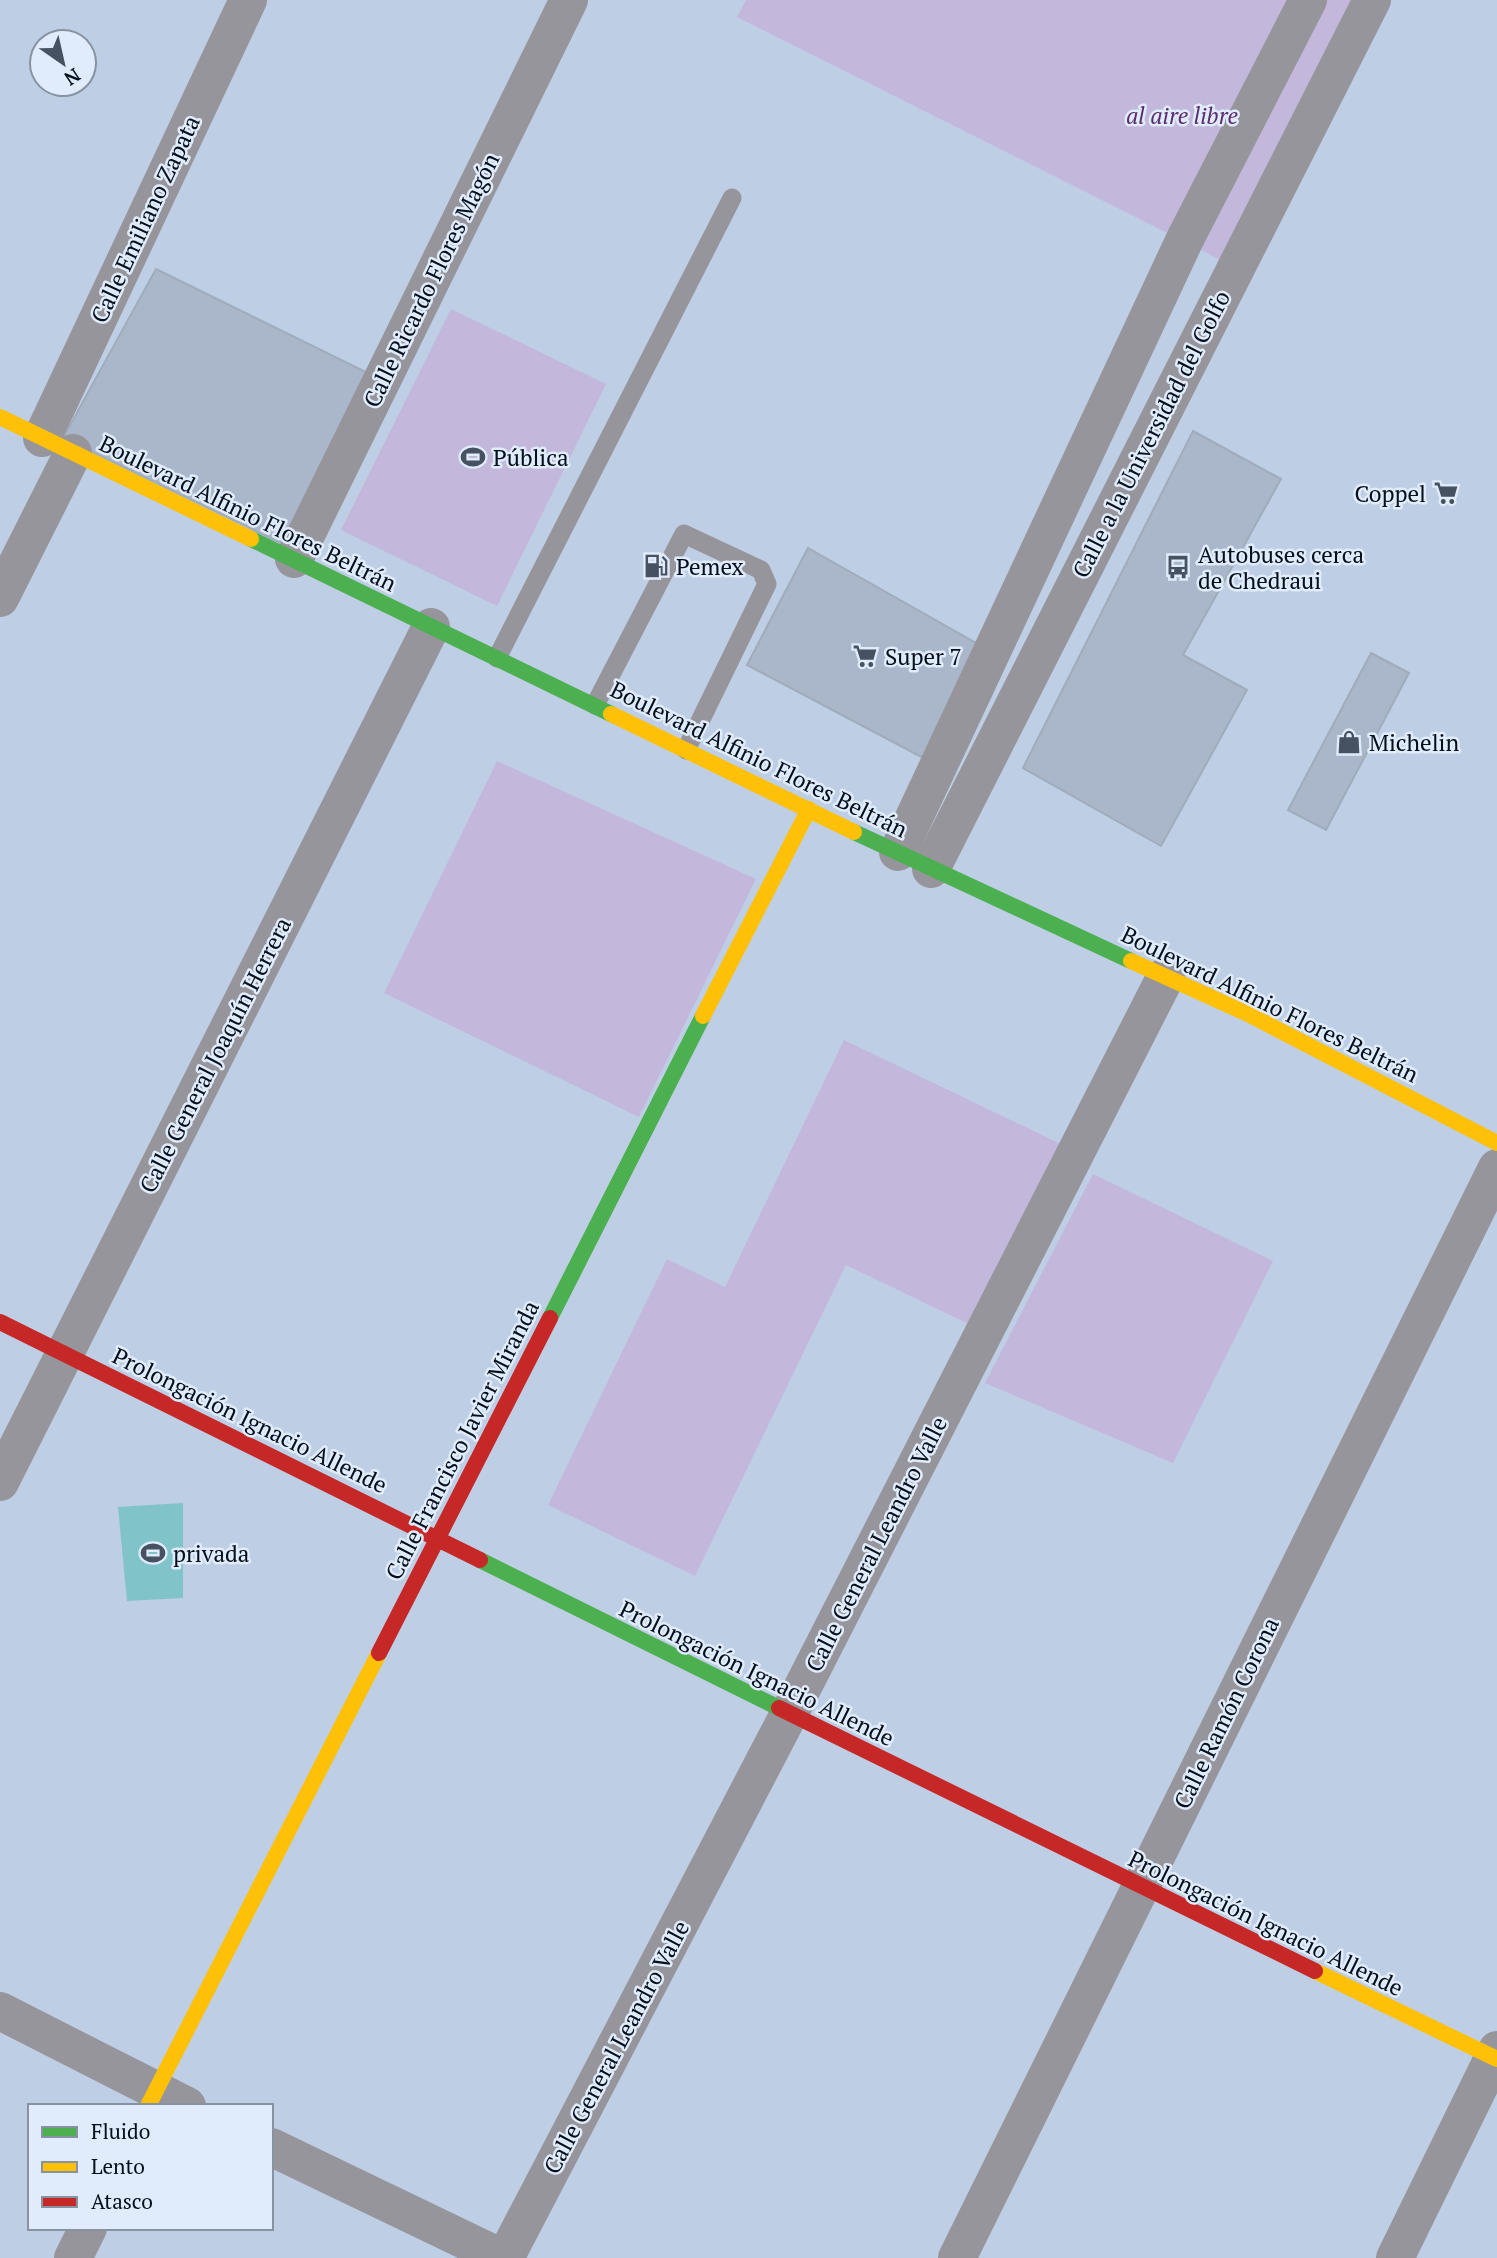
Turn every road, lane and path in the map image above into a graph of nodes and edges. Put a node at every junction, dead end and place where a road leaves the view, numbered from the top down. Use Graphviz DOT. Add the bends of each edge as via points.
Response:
graph roads {
  1 [pos="248,0"];
  2 [pos="569,0"];
  3 [pos="1308,0"];
  4 [pos="1372,0"];
  5 [pos="732,198"];
  6 [pos="1185,239"];
  7 [pos="1236,268"];
  8 [pos="0,417"];
  9 [pos="57,445"];
  10 [pos="294,559"];
  11 [pos="0,597"];
  12 [pos="431,627"];
  13 [pos="497,658"];
  14 [pos="595,705"];
  15 [pos="686,750"];
  16 [pos="810,809"];
  17 [pos="914,860"];
  18 [pos="1166,976"];
  19 [pos="1497,1143"];
  20 [pos="1497,1168"];
  21 [pos="0,1322"];
  22 [pos="64,1353"];
  23 [pos="0,1482"];
  24 [pos="437,1539"];
  25 [pos="789,1714"];
  26 [pos="1140,1887"];
  27 [pos="0,2011"];
  28 [pos="1496,2055"];
  29 [pos="163,2101"];
  30 [pos="273,2148"];
  31 [pos="87,2230"];
  32 [pos="73,2258"];
  33 [pos="504,2258"];
  34 [pos="957,2258"];
  35 [pos="1395,2258"];
  1 -- 9 [label="street, Calle Emiliano Zapata"];
  2 -- 10 [label="street, Calle Ricardo Flores Magón"];
  3 -- 6 [label="street, Calle a la Universidad del Golfo"];
  4 -- 7 [label="street, Calle a la Universidad del Golfo"];
  5 -- 13 [label="lane"];
  6 -- 7 [label="street"];
  6 -- 17 [label="street, Calle a la Universidad del Golfo"];
  7 -- 17 [label="street, Calle a la Universidad del Golfo"];
  8 -- 9 [label="street, Boulevard Alfinio Flores Beltrán"];
  9 -- 10 [label="street, Boulevard Alfinio Flores Beltrán"];
  9 -- 11 [label="street, Calle Emiliano Zapata"];
  10 -- 12 [label="street, Boulevard Alfinio Flores Beltrán"];
  12 -- 13 [label="street, Boulevard Alfinio Flores Beltrán"];
  12 -- 22 [label="street, Calle General Joaquín Herrera"];
  13 -- 14 [label="street, Boulevard Alfinio Flores Beltrán"];
  14 -- 15 [label="street, Boulevard Alfinio Flores Beltrán"];
  14 -- 15 [label="lane" via="684,534 761,570 767,584"];
  15 -- 16 [label="street, Boulevard Alfinio Flores Beltrán"];
  16 -- 17 [label="street, Boulevard Alfinio Flores Beltrán"];
  16 -- 24 [label="street, Calle Francisco Javier Miranda"];
  17 -- 18 [label="street, Boulevard Alfinio Flores Beltrán"];
  18 -- 19 [label="street, Boulevard Alfinio Flores Beltrán"];
  18 -- 25 [label="street, Calle General Leandro Valle"];
  20 -- 26 [label="street, Calle Ramón Corona"];
  21 -- 22 [label="street, Prolongación Ignacio Allende"];
  22 -- 23 [label="street, Calle General Joaquín Herrera"];
  22 -- 24 [label="street, Prolongación Ignacio Allende"];
  24 -- 25 [label="street, Prolongación Ignacio Allende"];
  24 -- 29 [label="street, Calle Francisco Javier Miranda"];
  25 -- 26 [label="street, Prolongación Ignacio Allende"];
  25 -- 33 [label="street, Calle General Leandro Valle"];
  26 -- 28 [label="street, Prolongación Ignacio Allende"];
  26 -- 34 [label="street, Calle Ramón Corona"];
  27 -- 29 [label="street"];
  28 -- 35 [label="street"];
  30 -- 33 [label="street"];
  31 -- 32 [label="street"];
}
